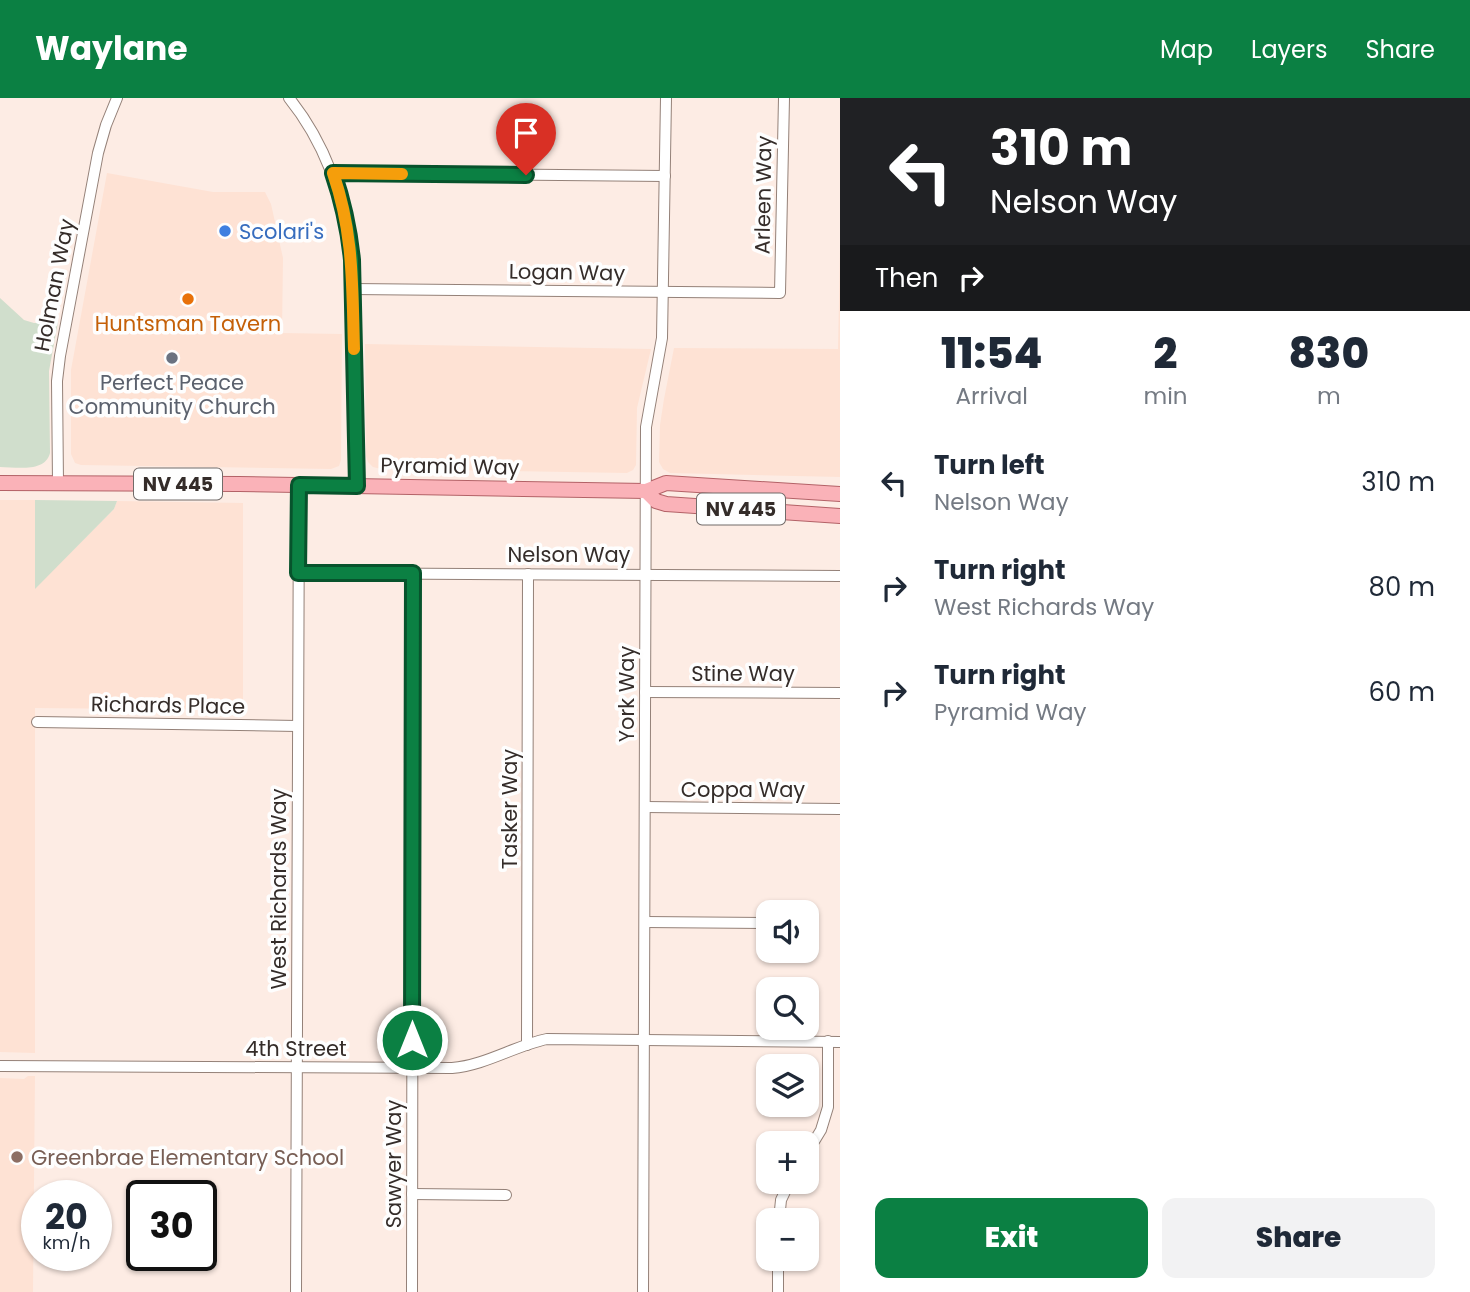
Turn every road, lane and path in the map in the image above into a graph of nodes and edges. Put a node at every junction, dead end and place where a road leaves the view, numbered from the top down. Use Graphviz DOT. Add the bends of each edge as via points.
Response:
graph roads {
  1 [pos="117,98"];
  2 [pos="289,98"];
  3 [pos="666,98"];
  4 [pos="783,98"];
  5 [pos="333,173"];
  6 [pos="665,176"];
  7 [pos="352,289"];
  8 [pos="663,292"];
  9 [pos="780,293"];
  10 [pos="58,483"];
  11 [pos="0,484"];
  12 [pos="299,485"];
  13 [pos="357,486"];
  14 [pos="646,491"];
  15 [pos="840,494"];
  16 [pos="840,516"];
  17 [pos="298,573"];
  18 [pos="413,573"];
  19 [pos="528,574"];
  20 [pos="646,574"];
  21 [pos="840,576"];
  22 [pos="645,692"];
  23 [pos="840,693"];
  24 [pos="37,722"];
  25 [pos="297,726"];
  26 [pos="645,807"];
  27 [pos="840,809"];
  28 [pos="645,922"];
  29 [pos="756,923"];
  30 [pos="645,1040"];
  31 [pos="834,1042"];
  32 [pos="527,1045"];
  33 [pos="0,1066"];
  34 [pos="297,1067"];
  35 [pos="412,1068"];
  36 [pos="819,1133"];
  37 [pos="412,1194"];
  38 [pos="506,1195"];
  39 [pos="778,1271"];
  40 [pos="296,1292"];
  41 [pos="412,1292"];
  42 [pos="643,1292"];
  43 [pos="778,1292"];
  1 -- 10 [label="street, Holman Way" via="98,153 60,355"];
  2 -- 5 [label="street"];
  3 -- 6 [label="street, York Way"];
  4 -- 9 [label="street, Arleen Way"];
  5 -- 6 [label="street"];
  5 -- 7 [label="street" via="349,233"];
  6 -- 8 [label="street, York Way"];
  7 -- 8 [label="street, Logan Way"];
  7 -- 13 [label="street"];
  8 -- 9 [label="street, Logan Way"];
  8 -- 14 [label="street, York Way" via="662,338 646,427"];
  10 -- 11 [label="main road, Pyramid Way / NV 445"];
  10 -- 12 [label="main road, Pyramid Way / NV 445"];
  12 -- 13 [label="main road, Pyramid Way / NV 445"];
  12 -- 17 [label="street, West Richards Way"];
  13 -- 14 [label="main road, Pyramid Way / NV 445"];
  14 -- 15 [label="main road, Pyramid Way / NV 445" via="666,483"];
  14 -- 16 [label="main road, Pyramid Way / NV 445" via="666,504"];
  14 -- 20 [label="street, York Way"];
  17 -- 18 [label="street, Nelson Way"];
  17 -- 25 [label="street, West Richards Way"];
  18 -- 19 [label="street, Nelson Way"];
  18 -- 35 [label="street, Sawyer Way"];
  19 -- 20 [label="street, Nelson Way"];
  19 -- 32 [label="street, Tasker Way"];
  20 -- 21 [label="street, Nelson Way"];
  20 -- 22 [label="street, York Way"];
  22 -- 23 [label="street, Stine Way"];
  22 -- 26 [label="street, York Way"];
  24 -- 25 [label="street, Richards Place"];
  25 -- 34 [label="street, West Richards Way"];
  26 -- 27 [label="street, Coppa Way"];
  26 -- 28 [label="street, York Way"];
  28 -- 29 [label="street"];
  28 -- 30 [label="street, York Way"];
  30 -- 31 [label="street, 4th Street"];
  30 -- 32 [label="street, 4th Street" via="547,1039"];
  30 -- 42 [label="street, York Way"];
  31 -- 36 [label="street" via="828,1107"];
  32 -- 35 [label="street, 4th Street" via="479,1064"];
  33 -- 34 [label="street, 4th Street"];
  34 -- 35 [label="street, 4th Street"];
  34 -- 40 [label="street, West Richards Way"];
  35 -- 37 [label="street, Sawyer Way"];
  37 -- 38 [label="street"];
  37 -- 41 [label="street, Sawyer Way"];
  39 -- 43 [label="street"];
}
